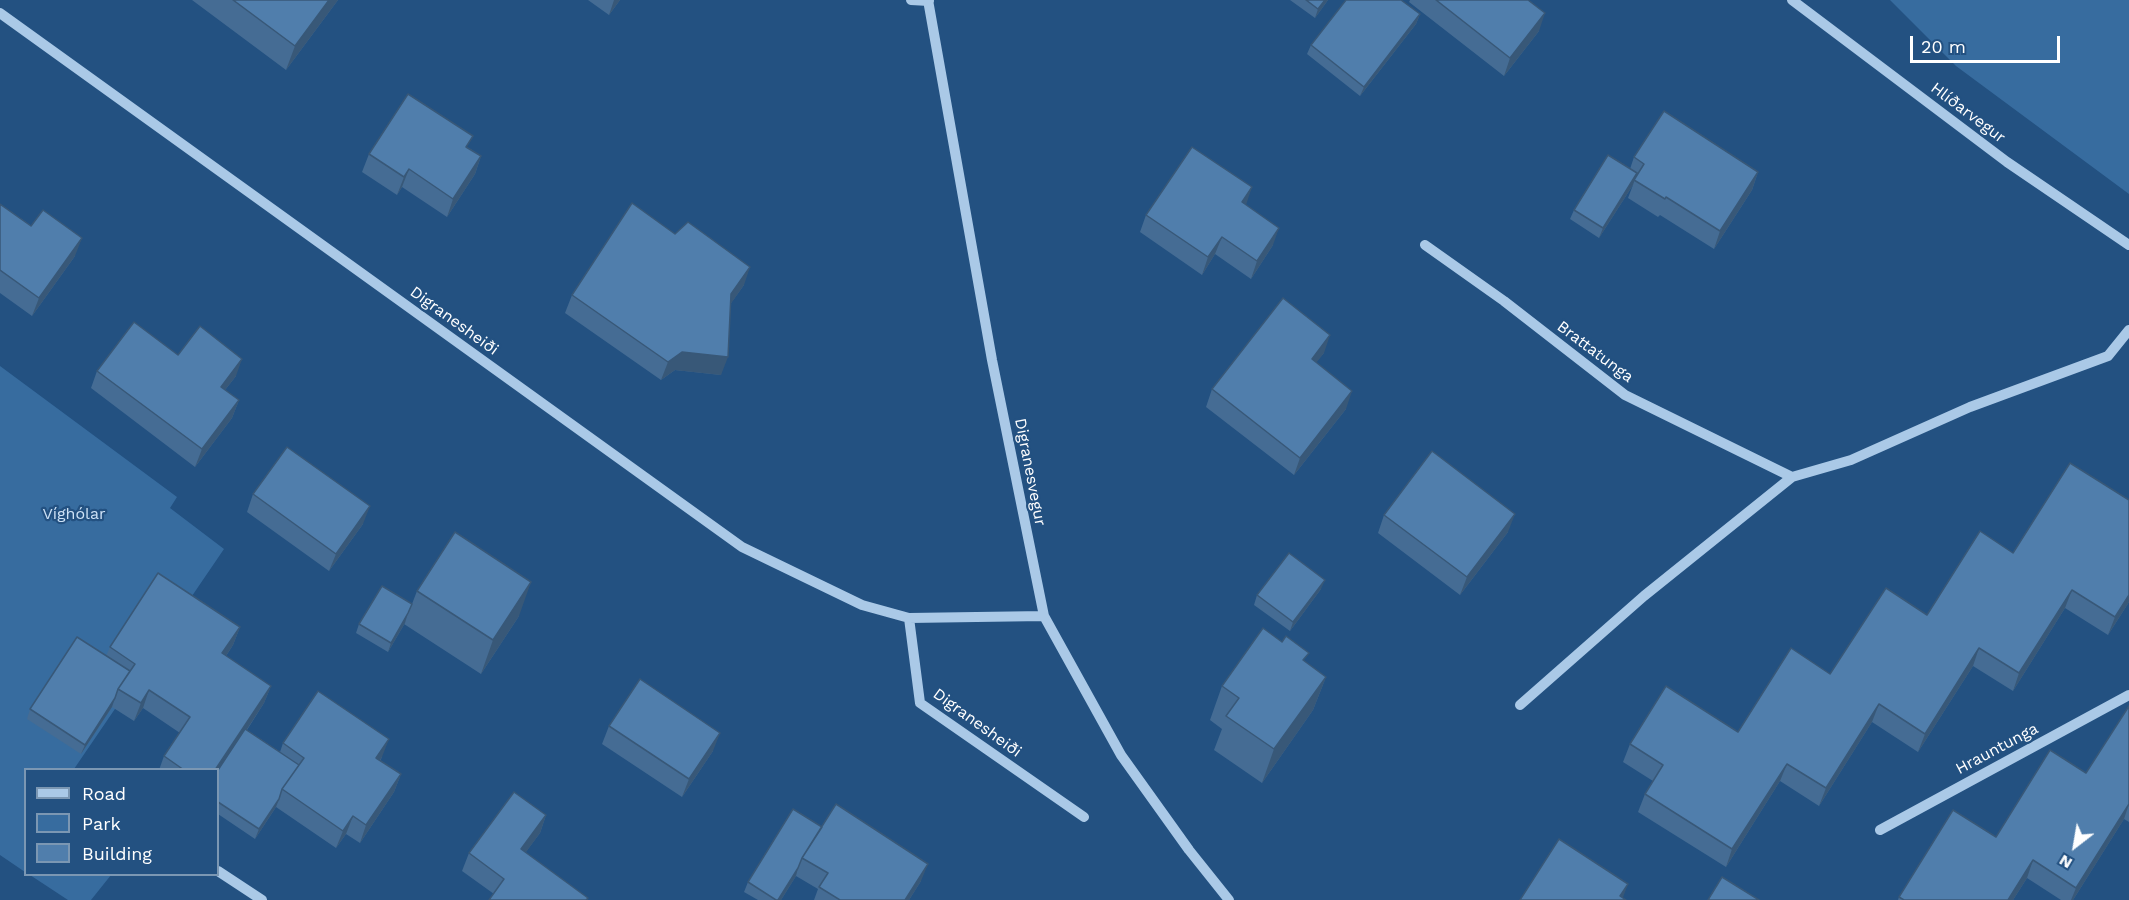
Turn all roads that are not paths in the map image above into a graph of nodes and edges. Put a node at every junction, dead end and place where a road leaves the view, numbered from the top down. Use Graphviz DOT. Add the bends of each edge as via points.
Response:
graph roads {
  1 [pos="911,0"];
  2 [pos="928,0"];
  3 [pos="1792,0"];
  4 [pos="0,12"];
  5 [pos="1425,245"];
  6 [pos="2129,245"];
  7 [pos="2129,330"];
  8 [pos="1792,477"];
  9 [pos="1044,616"];
  10 [pos="909,618"];
  11 [pos="2129,695"];
  12 [pos="1520,705"];
  13 [pos="1084,817"];
  14 [pos="1880,830"];
  15 [pos="219,872"];
  16 [pos="262,900"];
  17 [pos="1229,900"];
  1 -- 2 [label="street"];
  2 -- 9 [label="street, Digranesvegur" via="992,360"];
  3 -- 6 [label="street, Hlíðarvegur" via="2007,162"];
  4 -- 10 [label="street, Digranesheiði" via="742,547 862,605"];
  5 -- 8 [label="street, Brattatunga" via="1625,395"];
  7 -- 8 [label="street" via="2108,356 1970,407 1851,460"];
  8 -- 12 [label="street" via="1644,596"];
  9 -- 10 [label="street, Digranesheiði"];
  9 -- 17 [label="street, Digranesvegur" via="1121,755"];
  10 -- 13 [label="street, Digranesheiði" via="920,703"];
  11 -- 14 [label="street, Hrauntunga"];
  15 -- 16 [label="street"];
}
